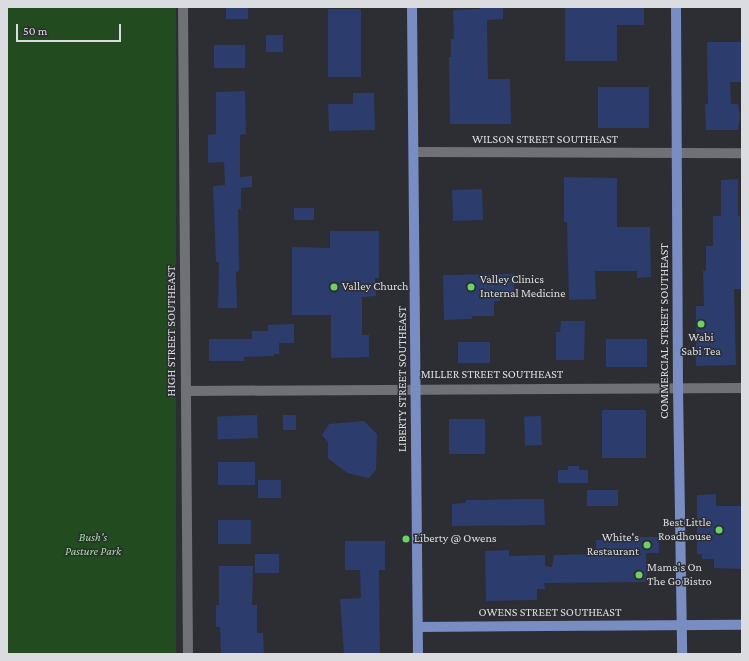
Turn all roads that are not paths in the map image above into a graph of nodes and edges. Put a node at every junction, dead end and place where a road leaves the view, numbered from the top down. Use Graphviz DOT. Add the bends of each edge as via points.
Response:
graph roads {
  1 [pos="183,7"];
  2 [pos="412,7"];
  3 [pos="676,7"];
  4 [pos="414,152"];
  5 [pos="742,153"];
  6 [pos="677,154"];
  7 [pos="678,388"];
  8 [pos="742,388"];
  9 [pos="417,389"];
  10 [pos="186,391"];
  11 [pos="682,625"];
  12 [pos="742,625"];
  13 [pos="418,628"];
  14 [pos="188,654"];
  15 [pos="418,654"];
  16 [pos="682,654"];
  1 -- 10 [label="street, HIGH STREET SOUTHEAST"];
  2 -- 4 [label="main road, LIBERTY STREET SOUTHEAST"];
  3 -- 6 [label="main road, COMMERCIAL STREET SOUTHEAST"];
  4 -- 6 [label="street, WILSON STREET SOUTHEAST"];
  4 -- 9 [label="main road, LIBERTY STREET SOUTHEAST"];
  5 -- 6 [label="street, WILSON STREET SOUTHEAST"];
  6 -- 7 [label="main road, COMMERCIAL STREET SOUTHEAST"];
  7 -- 8 [label="street, MILLER STREET SOUTHEAST"];
  7 -- 9 [label="street, MILLER STREET SOUTHEAST"];
  7 -- 11 [label="main road, COMMERCIAL STREET SOUTHEAST"];
  9 -- 10 [label="street, MILLER STREET SOUTHEAST"];
  9 -- 13 [label="main road, LIBERTY STREET SOUTHEAST"];
  10 -- 14 [label="street, HIGH STREET SOUTHEAST"];
  11 -- 12 [label="main road, OWENS STREET SOUTHEAST"];
  11 -- 13 [label="main road, OWENS STREET SOUTHEAST"];
  11 -- 16 [label="main road, COMMERCIAL STREET SOUTHEAST"];
  13 -- 15 [label="main road, LIBERTY STREET SOUTHEAST"];
}
